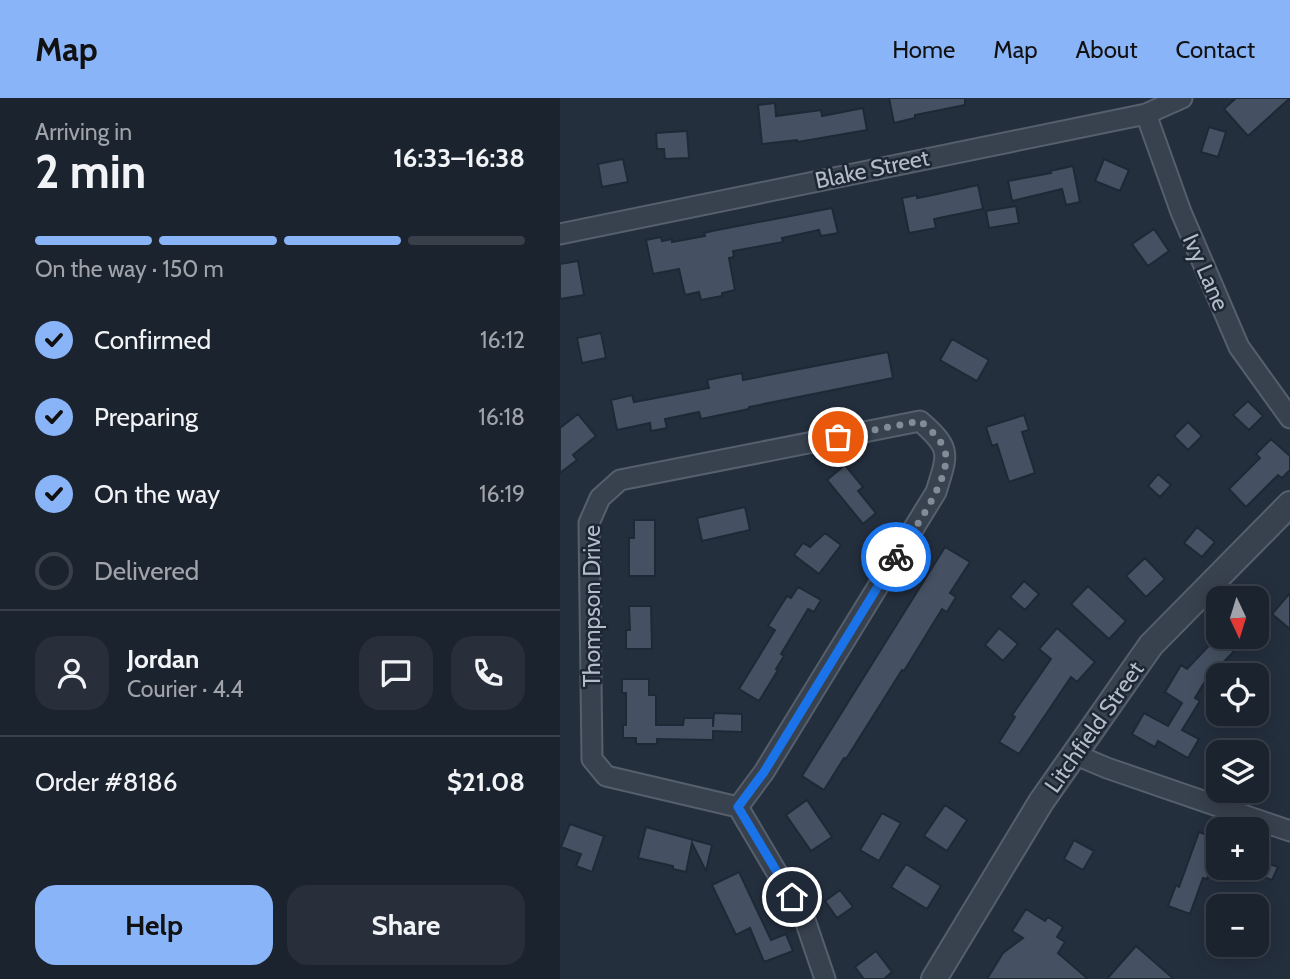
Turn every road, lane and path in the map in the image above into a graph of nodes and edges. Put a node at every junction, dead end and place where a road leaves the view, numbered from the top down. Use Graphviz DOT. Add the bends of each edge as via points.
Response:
graph roads {
  1 [pos="1182,98"];
  2 [pos="1146,114"];
  3 [pos="560,234"];
  4 [pos="1290,418"];
  5 [pos="1290,504"];
  6 [pos="1074,754"];
  7 [pos="738,807"];
  8 [pos="1290,831"];
  9 [pos="825,979"];
  10 [pos="934,979"];
  1 -- 2 [label="street, Blake Street"];
  2 -- 3 [label="street, Blake Street"];
  2 -- 4 [label="street, Ivy Lane" via="1181,212 1239,347"];
  5 -- 6 [label="street, Litchfield Street" via="1151,645"];
  6 -- 8 [label="street"];
  6 -- 10 [label="street, Litchfield Street"];
  7 -- 7 [label="street, Thompson Drive" via="606,776 592,759 589,523 600,498 620,480 920,421 938,437 947,458 936,492"];
  7 -- 9 [label="street" via="805,919"];
}
